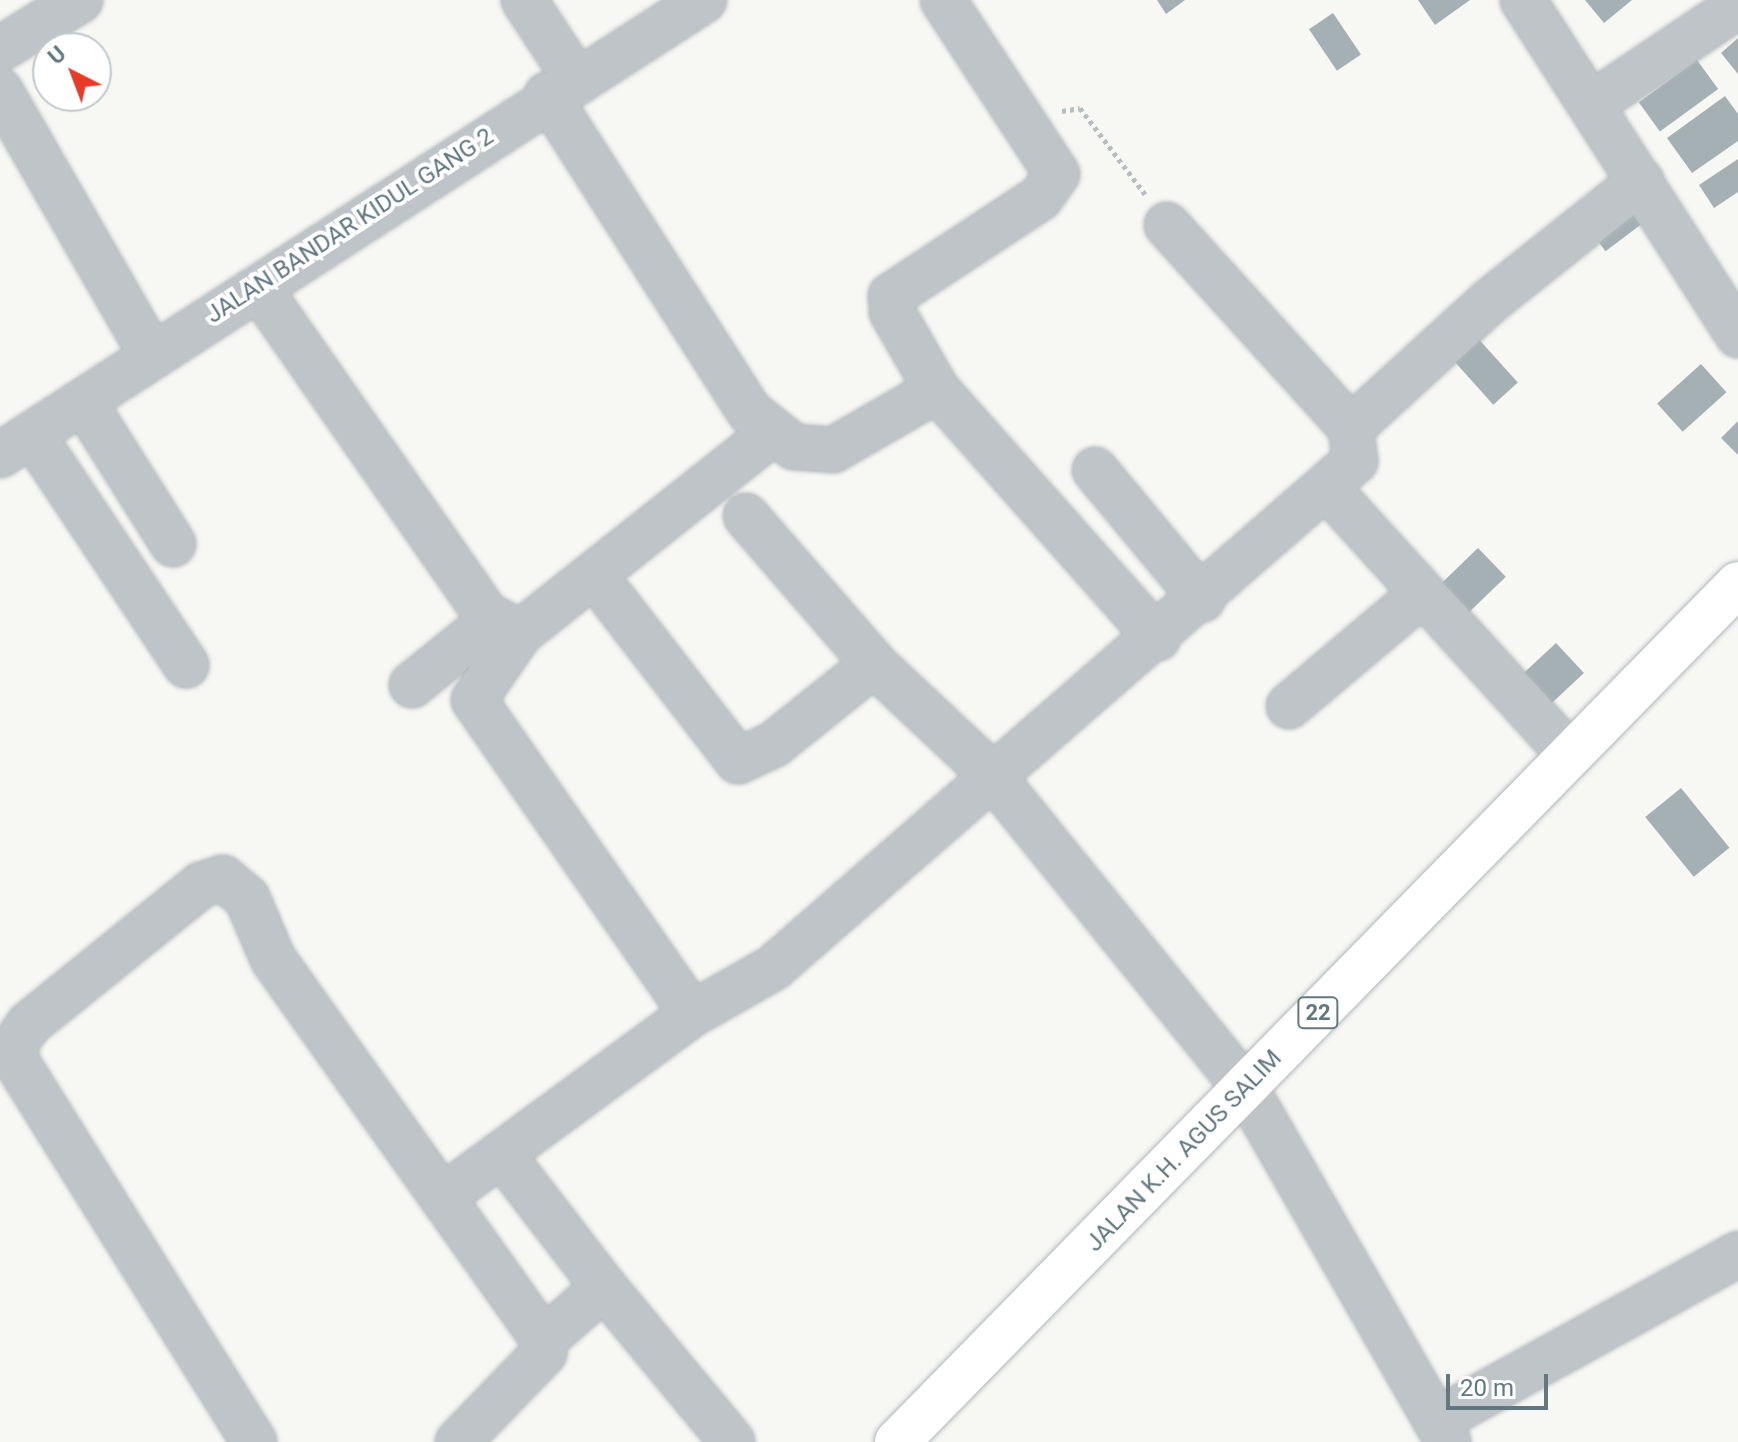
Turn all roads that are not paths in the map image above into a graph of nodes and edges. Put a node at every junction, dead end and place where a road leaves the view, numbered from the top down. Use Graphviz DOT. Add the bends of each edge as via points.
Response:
graph roads {
  1 [pos="80,0"];
  2 [pos="524,0"];
  3 [pos="704,0"];
  4 [pos="943,0"];
  5 [pos="1523,0"];
  6 [pos="1738,6"];
  7 [pos="0,49"];
  8 [pos="561,86"];
  9 [pos="1592,104"];
  10 [pos="5,113"];
  11 [pos="1641,181"];
  12 [pos="1167,225"];
  13 [pos="260,290"];
  14 [pos="1738,335"];
  15 [pos="151,354"];
  16 [pos="937,390"];
  17 [pos="83,401"];
  18 [pos="1351,428"];
  19 [pos="774,432"];
  20 [pos="16,445"];
  21 [pos="1095,470"];
  22 [pos="1328,489"];
  23 [pos="746,516"];
  24 [pos="173,544"];
  25 [pos="1738,584"];
  26 [pos="1422,594"];
  27 [pos="612,598"];
  28 [pos="1202,599"];
  29 [pos="504,624"];
  30 [pos="1157,638"];
  31 [pos="874,664"];
  32 [pos="186,665"];
  33 [pos="412,685"];
  34 [pos="1289,706"];
  35 [pos="1570,755"];
  36 [pos="990,773"];
  37 [pos="692,1014"];
  38 [pos="1246,1089"];
  39 [pos="503,1156"];
  40 [pos="444,1196"];
  41 [pos="1738,1254"];
  42 [pos="604,1287"];
  43 [pos="544,1340"];
  44 [pos="1442,1432"];
  45 [pos="254,1442"];
  46 [pos="458,1442"];
  47 [pos="732,1442"];
  48 [pos="897,1442"];
  1 -- 7 [label="street"];
  2 -- 8 [label="street"];
  3 -- 8 [label="street, JALAN BANDAR KIDUL GANG 2"];
  4 -- 16 [label="street" via="1057,174 1040,198 891,296 892,312"];
  5 -- 9 [label="street"];
  6 -- 9 [label="street"];
  8 -- 13 [label="street, JALAN BANDAR KIDUL GANG 2"];
  8 -- 19 [label="street" via="692,326 750,412"];
  9 -- 11 [label="street"];
  10 -- 15 [label="street"];
  11 -- 14 [label="street"];
  11 -- 18 [label="street" via="1490,301"];
  12 -- 18 [label="street"];
  13 -- 15 [label="street, JALAN BANDAR KIDUL GANG 2"];
  13 -- 29 [label="street"];
  15 -- 17 [label="street, JALAN BANDAR KIDUL GANG 2"];
  16 -- 19 [label="street" via="833,450 794,447"];
  16 -- 30 [label="street"];
  17 -- 20 [label="street, JALAN BANDAR KIDUL GANG 2"];
  17 -- 24 [label="street"];
  18 -- 22 [label="street" via="1355,461"];
  19 -- 29 [label="street"];
  20 -- 32 [label="street"];
  21 -- 28 [label="street"];
  22 -- 26 [label="street"];
  22 -- 28 [label="street"];
  23 -- 31 [label="street"];
  25 -- 35 [label="highway, JALAN K.H. AGUS SALIM / 22"];
  26 -- 34 [label="street"];
  26 -- 35 [label="street"];
  27 -- 31 [label="street" via="738,761 773,745"];
  28 -- 30 [label="street"];
  29 -- 33 [label="street" via="485,626"];
  29 -- 37 [label="street" via="474,700"];
  30 -- 36 [label="street"];
  31 -- 36 [label="street"];
  35 -- 38 [label="highway, JALAN K.H. AGUS SALIM / 22"];
  36 -- 37 [label="street" via="773,968"];
  36 -- 38 [label="street"];
  37 -- 39 [label="street"];
  38 -- 44 [label="street"];
  38 -- 48 [label="highway, JALAN K.H. AGUS SALIM / 22"];
  39 -- 40 [label="street"];
  39 -- 42 [label="street"];
  40 -- 43 [label="street"];
  40 -- 45 [label="street" via="273,959 247,898 223,878 201,885 29,1024 15,1044 17,1063"];
  41 -- 44 [label="street"];
  42 -- 43 [label="street"];
  42 -- 47 [label="street"];
  43 -- 46 [label="street" via="544,1353"];
}
